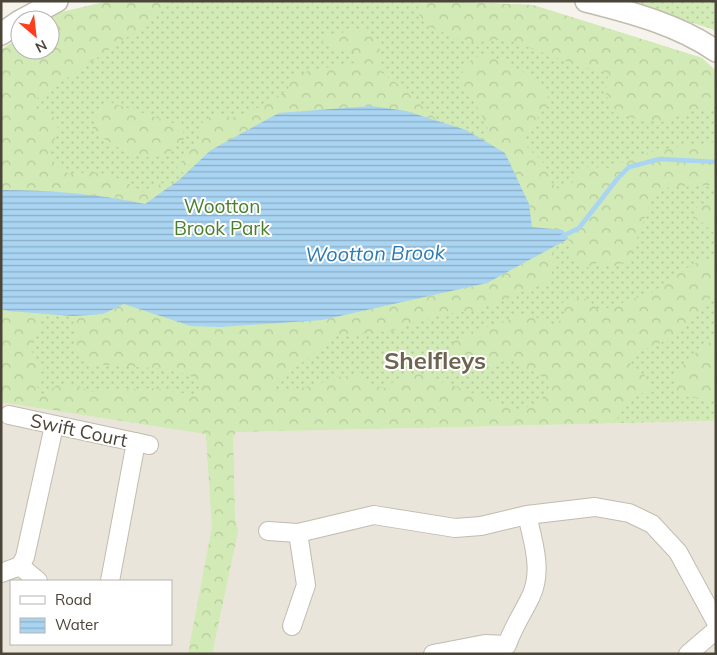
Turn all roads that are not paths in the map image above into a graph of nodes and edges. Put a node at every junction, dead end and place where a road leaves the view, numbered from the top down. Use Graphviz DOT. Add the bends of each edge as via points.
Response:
graph roads {
  1 [pos="57,1"];
  2 [pos="586,1"];
  3 [pos="40,10"];
  4 [pos="716,51"];
  5 [pos="9,415"];
  6 [pos="54,426"];
  7 [pos="527,516"];
  8 [pos="268,531"];
  9 [pos="298,533"];
  10 [pos="20,566"];
  11 [pos="1,573"];
  12 [pos="37,580"];
  13 [pos="110,580"];
  14 [pos="716,622"];
  15 [pos="292,626"];
  16 [pos="716,630"];
  17 [pos="433,654"];
  18 [pos="688,654"];
  1 -- 3 [label="street"];
  2 -- 4 [label="street" via="650,20"];
  5 -- 6 [label="street, Swift Court"];
  6 -- 10 [label="street" via="25,557"];
  6 -- 13 [label="street, Swift Court" via="143,444"];
  7 -- 9 [label="street" via="455,528 374,515"];
  7 -- 14 [label="street" via="595,507 629,513 652,524 678,552"];
  7 -- 17 [label="street" via="537,570 532,594 514,624 507,645 485,644"];
  8 -- 9 [label="street"];
  9 -- 15 [label="street" via="306,585"];
  10 -- 11 [label="street"];
  10 -- 12 [label="street"];
  16 -- 18 [label="street"];
}
